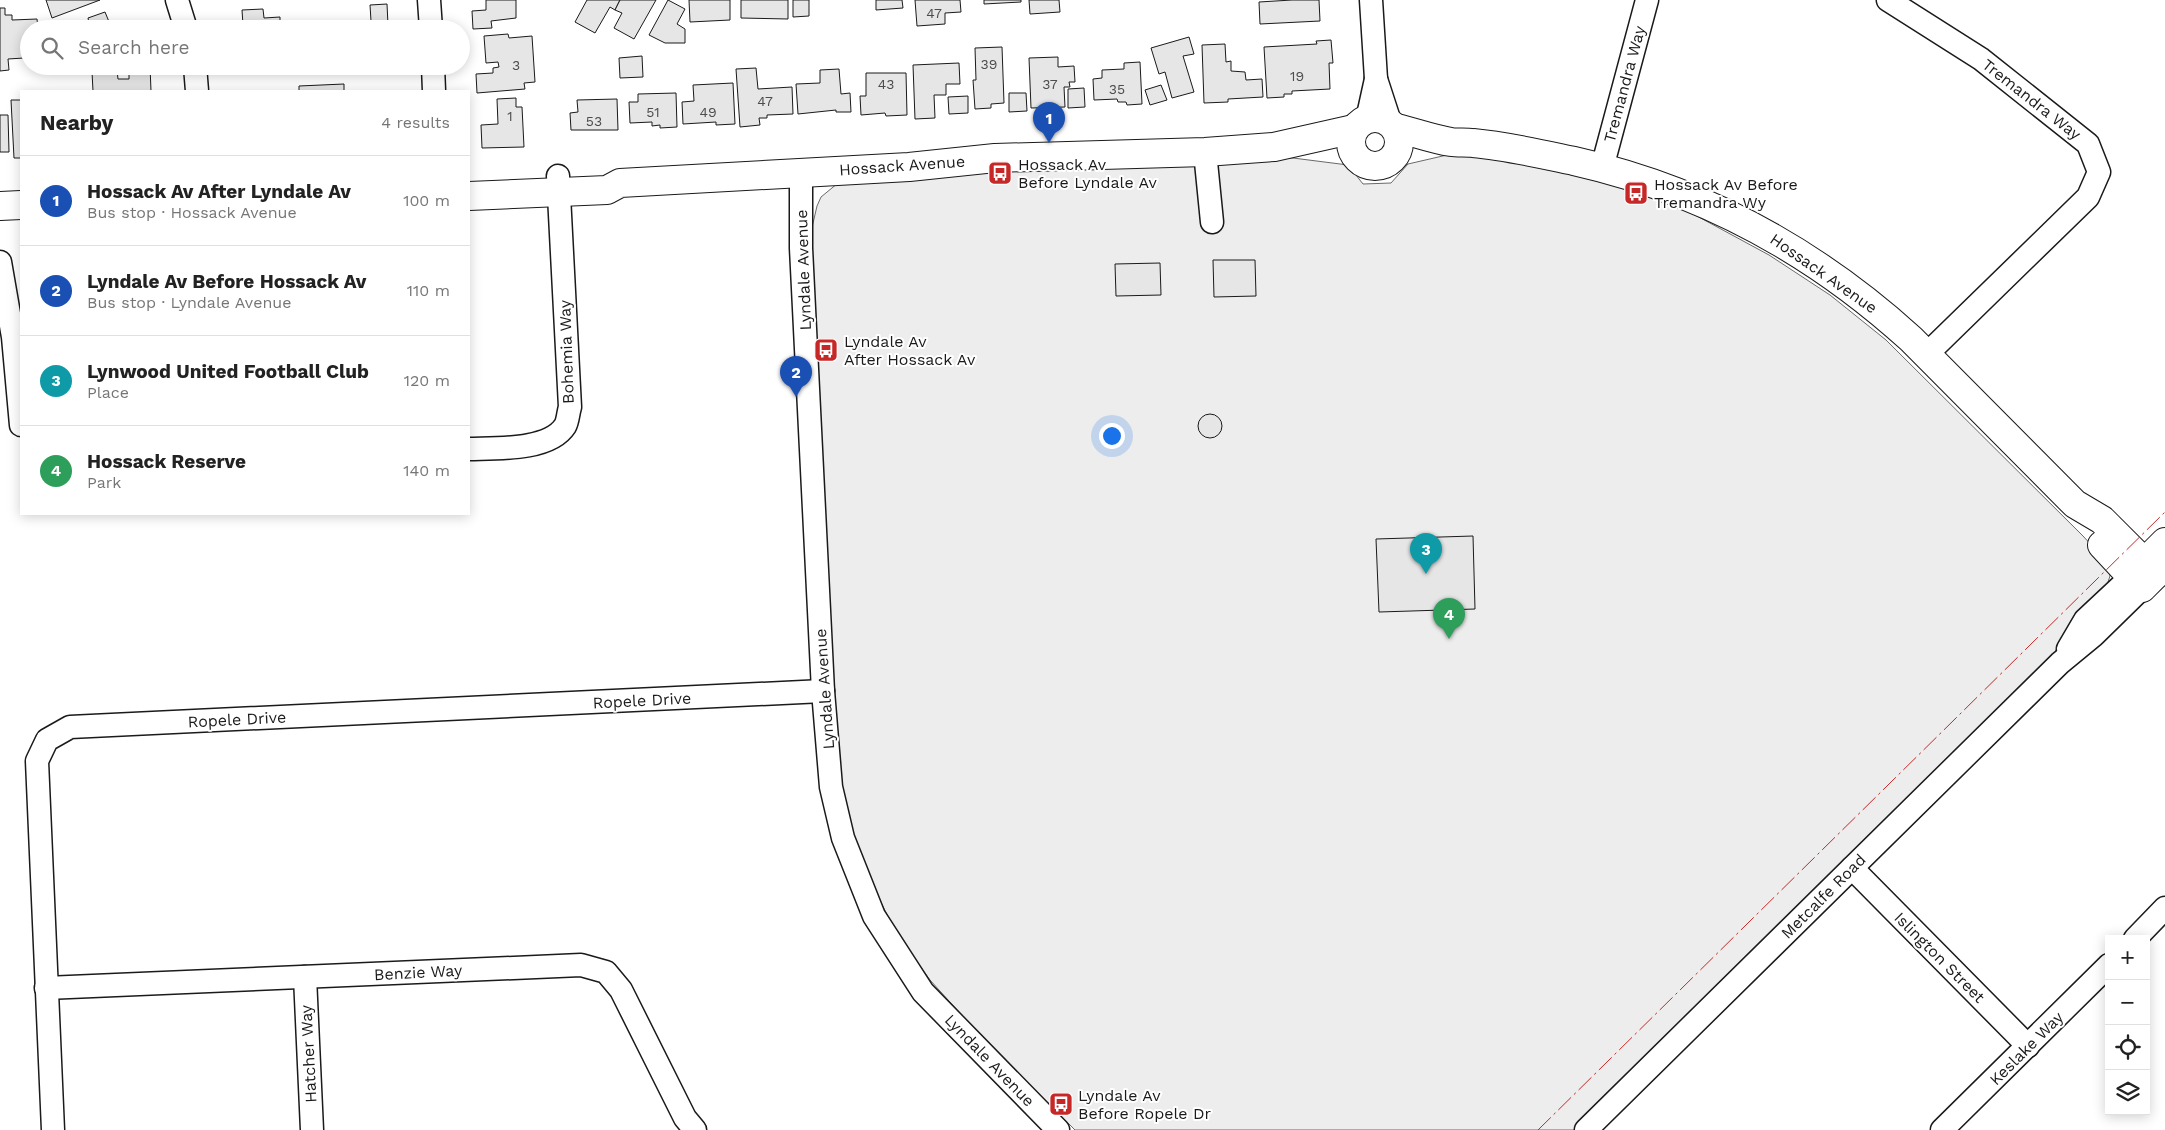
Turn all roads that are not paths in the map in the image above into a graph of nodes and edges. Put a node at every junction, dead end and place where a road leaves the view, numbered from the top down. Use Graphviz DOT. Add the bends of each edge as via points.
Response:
graph roads {
  1 [pos="177,0"];
  2 [pos="429,0"];
  3 [pos="1371,0"];
  4 [pos="1647,0"];
  5 [pos="1888,0"];
  6 [pos="183,20"];
  7 [pos="430,20"];
  8 [pos="196,75"];
  9 [pos="433,75"];
  10 [pos="197,90"];
  11 [pos="434,90"];
  12 [pos="1376,134"];
  13 [pos="1205,152"];
  14 [pos="1602,168"];
  15 [pos="801,172"];
  16 [pos="470,180"];
  17 [pos="558,184"];
  18 [pos="470,196"];
  19 [pos="20,205"];
  20 [pos="0,206"];
  21 [pos="20,220"];
  22 [pos="0,221"];
  23 [pos="1212,222"];
  24 [pos="0,262"];
  25 [pos="1927,354"];
  26 [pos="20,414"];
  27 [pos="470,449"];
  28 [pos="2165,542"];
  29 [pos="2148,573"];
  30 [pos="823,691"];
  31 [pos="1852,868"];
  32 [pos="2163,915"];
  33 [pos="2140,935"];
  34 [pos="2105,969"];
  35 [pos="305,977"];
  36 [pos="46,988"];
  37 [pos="2028,1046"];
  38 [pos="54,1130"];
  39 [pos="312,1130"];
  40 [pos="696,1130"];
  41 [pos="1058,1130"];
  42 [pos="1586,1130"];
  43 [pos="1942,1130"];
  1 -- 6 [label="street"];
  2 -- 7 [label="street"];
  3 -- 12 [label="street"];
  4 -- 14 [label="street, Tremandra Way"];
  5 -- 25 [label="street, Tremandra Way" via="1980,59 2088,144 2099,172 2088,197"];
  8 -- 10 [label="street"];
  9 -- 11 [label="street"];
  12 -- 13 [label="main road, Hossack Avenue"];
  12 -- 14 [label="main road, Hossack Avenue" via="1498,146"];
  13 -- 15 [label="main road, Hossack Avenue" via="995,158"];
  13 -- 23 [label="street"];
  14 -- 25 [label="main road, Hossack Avenue" via="1677,191 1768,234 1806,256 1856,292"];
  15 -- 17 [label="main road, Hossack Avenue" via="620,183 607,190"];
  15 -- 30 [label="street, Lyndale Avenue" via="801,248"];
  16 -- 17 [label="main road, Hossack Avenue"];
  17 -- 18 [label="main road, Hossack Avenue"];
  17 -- 27 [label="street, Bohemia Way" via="570,407 566,424 544,441 525,446"];
  19 -- 20 [label="main road"];
  21 -- 22 [label="main road"];
  24 -- 26 [label="street" via="13,337"];
  25 -- 29 [label="main road, Hossack Avenue" via="2075,504 2088,530"];
  28 -- 29 [label="main road, Metcalfe Road"];
  29 -- 31 [label="street, Metcalfe Road" via="2094,635 2060,663"];
  30 -- 36 [label="street, Ropele Drive" via="70,727 47,740 37,761"];
  30 -- 41 [label="street, Lyndale Avenue" via="831,787 843,838 874,916 923,992"];
  31 -- 37 [label="street, Islington Street"];
  31 -- 42 [label="street, Metcalfe Road"];
  32 -- 33 [label="street"];
  34 -- 37 [label="street, Keslake Way"];
  35 -- 36 [label="street, Benzie Way"];
  35 -- 39 [label="street, Hatcher Way"];
  35 -- 40 [label="street, Benzie Way" via="581,964 606,972 621,990 685,1118"];
  36 -- 38 [label="street, Ropele Drive"];
  37 -- 43 [label="street, Keslake Way"];
}
